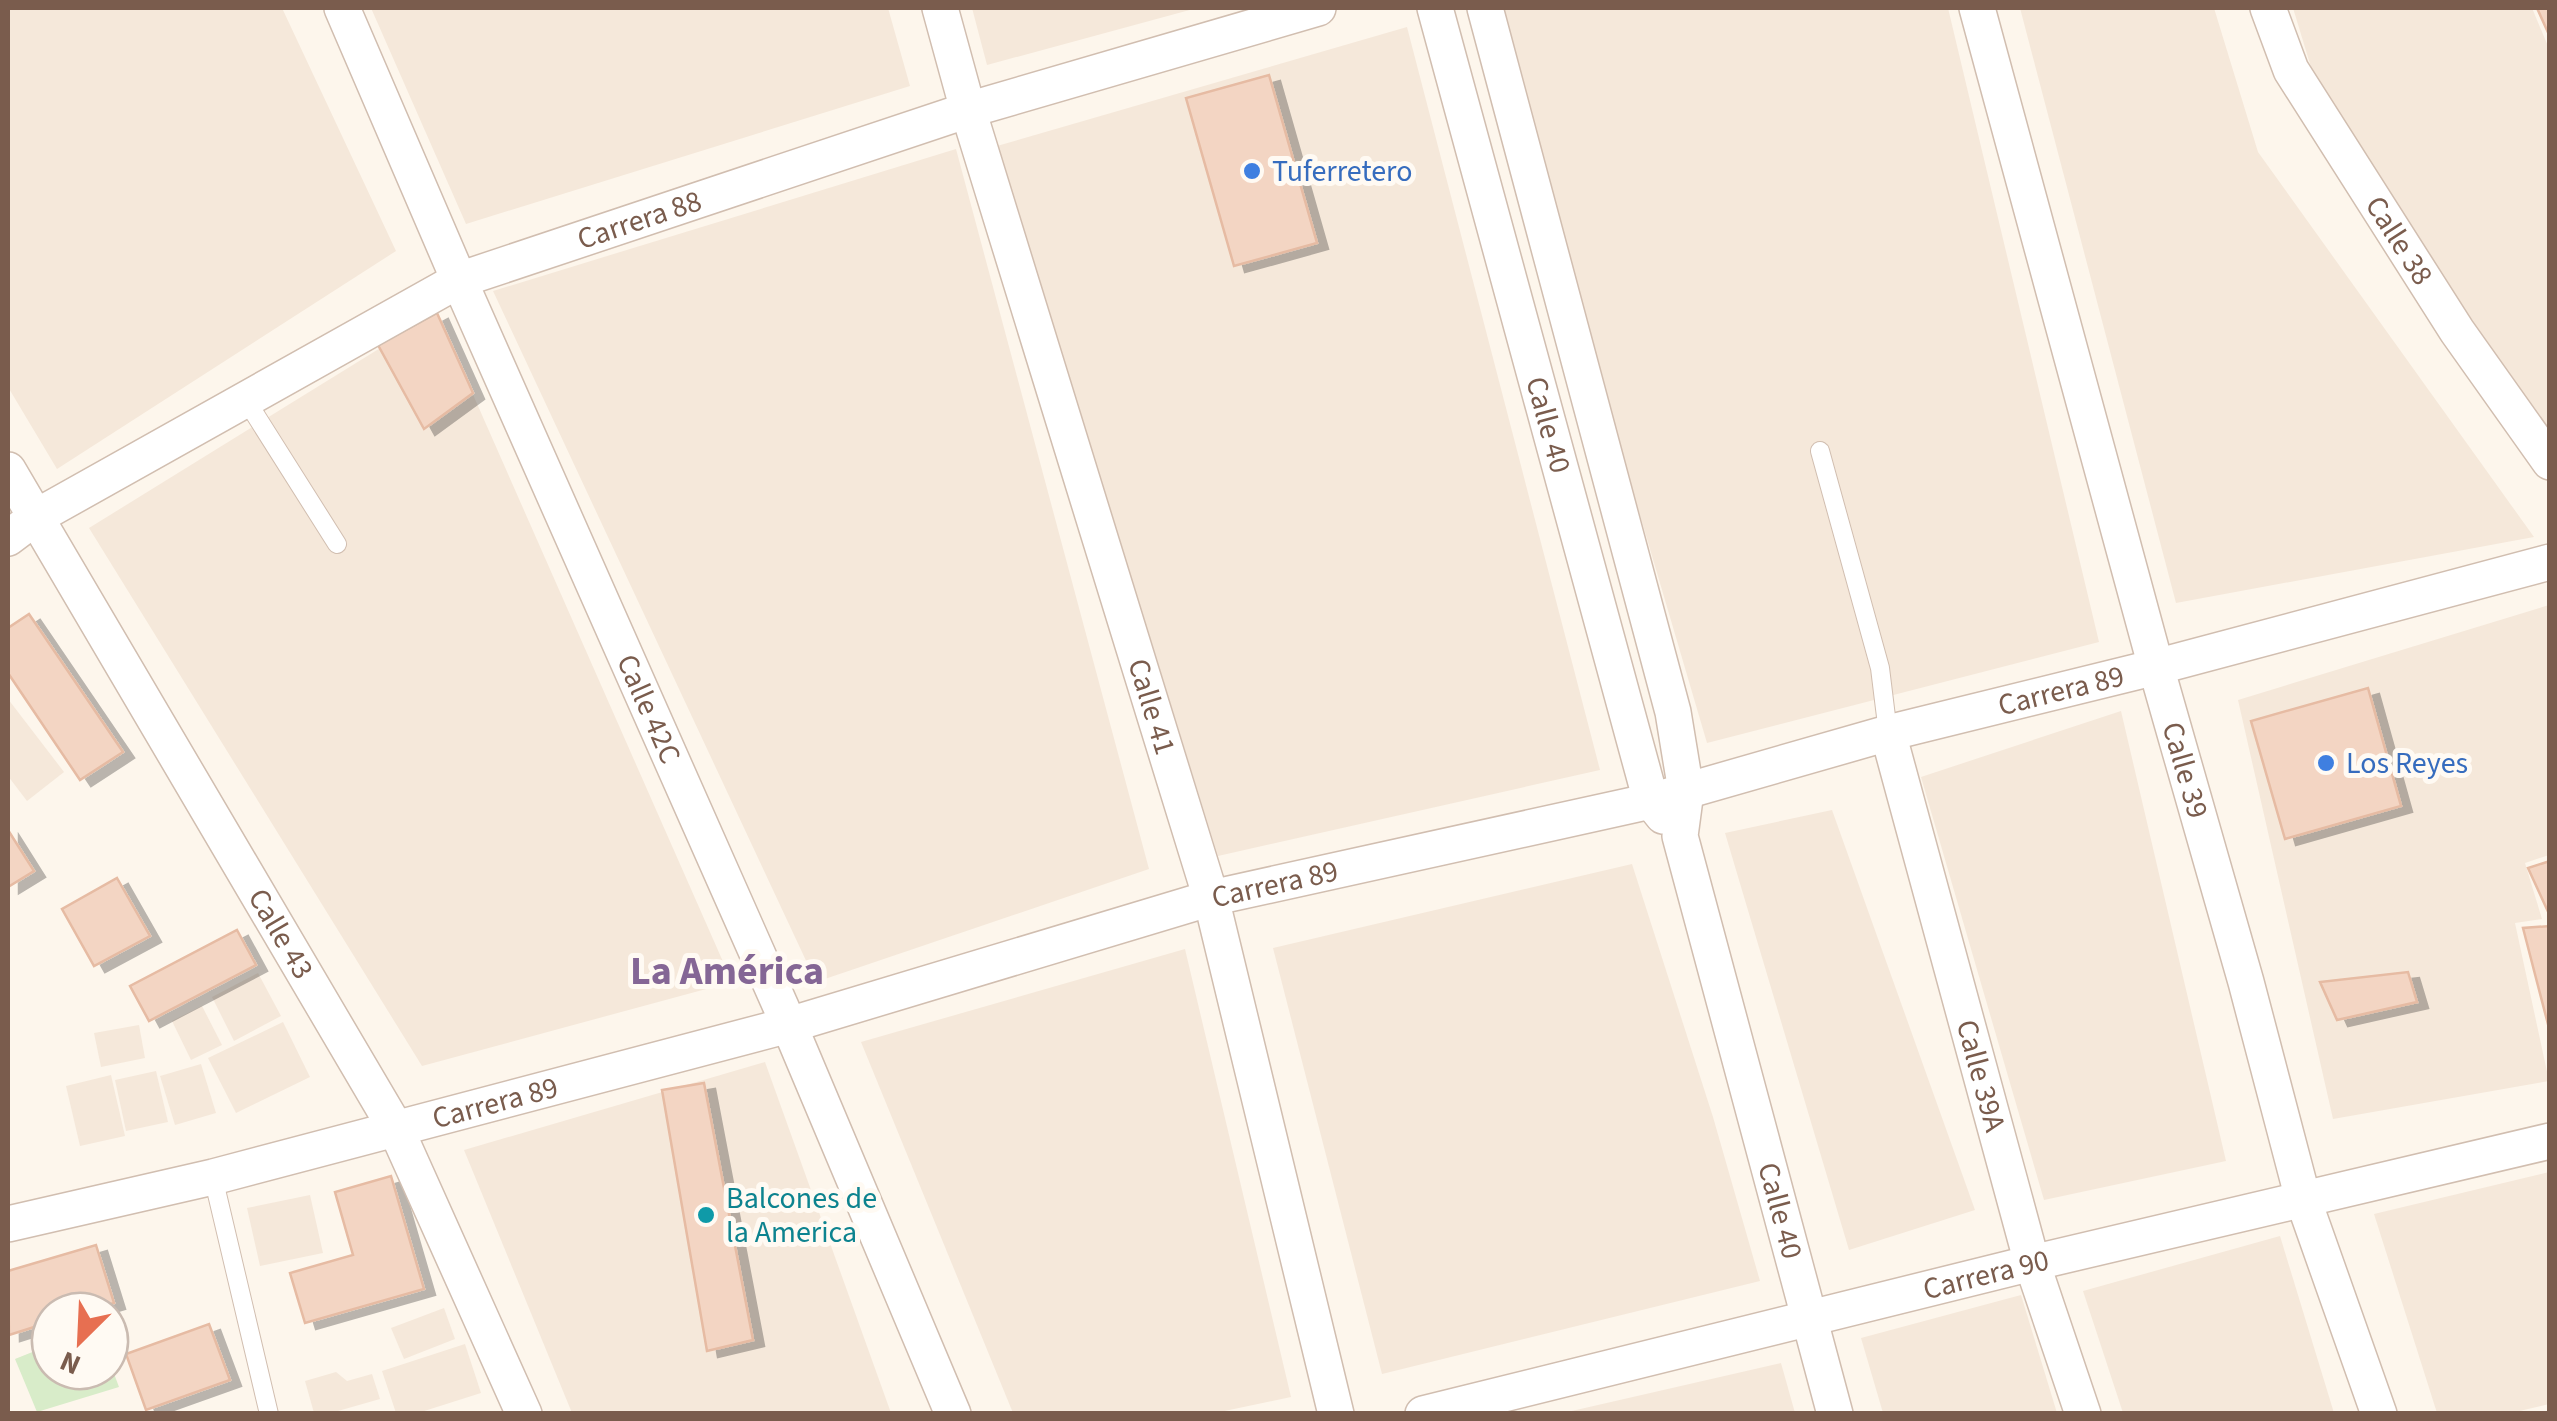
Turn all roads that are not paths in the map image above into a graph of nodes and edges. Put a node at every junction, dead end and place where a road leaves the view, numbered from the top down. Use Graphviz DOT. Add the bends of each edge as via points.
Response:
graph roads {
  1 [pos="342,8"];
  2 [pos="940,8"];
  3 [pos="1318,8"];
  4 [pos="1435,8"];
  5 [pos="1485,8"];
  6 [pos="1978,8"];
  7 [pos="2268,8"];
  8 [pos="968,110"];
  9 [pos="460,280"];
  10 [pos="246,400"];
  11 [pos="1820,452"];
  12 [pos="2550,462"];
  13 [pos="8,470"];
  14 [pos="36,517"];
  15 [pos="8,538"];
  16 [pos="337,544"];
  17 [pos="2550,562"];
  18 [pos="2156,668"];
  19 [pos="1888,734"];
  20 [pos="1686,791"];
  21 [pos="1651,801"];
  22 [pos="1680,836"];
  23 [pos="1211,898"];
  24 [pos="789,1025"];
  25 [pos="396,1128"];
  26 [pos="2550,1141"];
  27 [pos="213,1177"];
  28 [pos="2303,1198"];
  29 [pos="8,1224"];
  30 [pos="2032,1263"];
  31 [pos="1809,1317"];
  32 [pos="269,1414"];
  33 [pos="524,1414"];
  34 [pos="954,1414"];
  35 [pos="1336,1414"];
  36 [pos="1423,1414"];
  37 [pos="1835,1414"];
  38 [pos="2083,1414"];
  39 [pos="2379,1414"];
  1 -- 9 [label="street, Calle 42C"];
  2 -- 8 [label="street, Calle 41"];
  3 -- 8 [label="street, Carrera 88"];
  4 -- 21 [label="street, Calle 40"];
  5 -- 20 [label="street, Calle 40" via="1673,712"];
  6 -- 18 [label="street, Calle 39"];
  7 -- 12 [label="street, Calle 38" via="2291,70 2456,331"];
  8 -- 9 [label="street, Carrera 88"];
  8 -- 23 [label="street, Calle 41"];
  9 -- 10 [label="street, Carrera 88"];
  9 -- 24 [label="street, Calle 42C"];
  10 -- 14 [label="street, Carrera 88"];
  10 -- 16 [label="lane"];
  11 -- 19 [label="lane" via="1880,668"];
  13 -- 14 [label="street, Calle 43"];
  14 -- 15 [label="street, Carrera 88"];
  14 -- 25 [label="street, Calle 43"];
  17 -- 18 [label="street, Carrera 89"];
  18 -- 19 [label="street, Carrera 89"];
  18 -- 28 [label="street, Calle 39"];
  19 -- 20 [label="street, Carrera 89"];
  19 -- 30 [label="street, Calle 39A"];
  20 -- 21 [label="street, Carrera 89"];
  20 -- 22 [label="street, Calle 40"];
  21 -- 22 [label="street, Calle 40"];
  21 -- 23 [label="street, Carrera 89"];
  22 -- 31 [label="street, Calle 40"];
  23 -- 24 [label="street, Carrera 89"];
  23 -- 35 [label="street, Calle 41"];
  24 -- 25 [label="street, Carrera 89"];
  24 -- 34 [label="street, Calle 42C"];
  25 -- 27 [label="street, Carrera 89"];
  25 -- 33 [label="street, Calle 43"];
  26 -- 28 [label="street, Carrera 90"];
  27 -- 29 [label="street, Carrera 89"];
  27 -- 32 [label="lane"];
  28 -- 30 [label="street, Carrera 90"];
  28 -- 39 [label="street, Calle 39"];
  30 -- 31 [label="street, Carrera 90"];
  30 -- 38 [label="street, Calle 39A"];
  31 -- 36 [label="street, Carrera 90"];
  31 -- 37 [label="street, Calle 40"];
}
